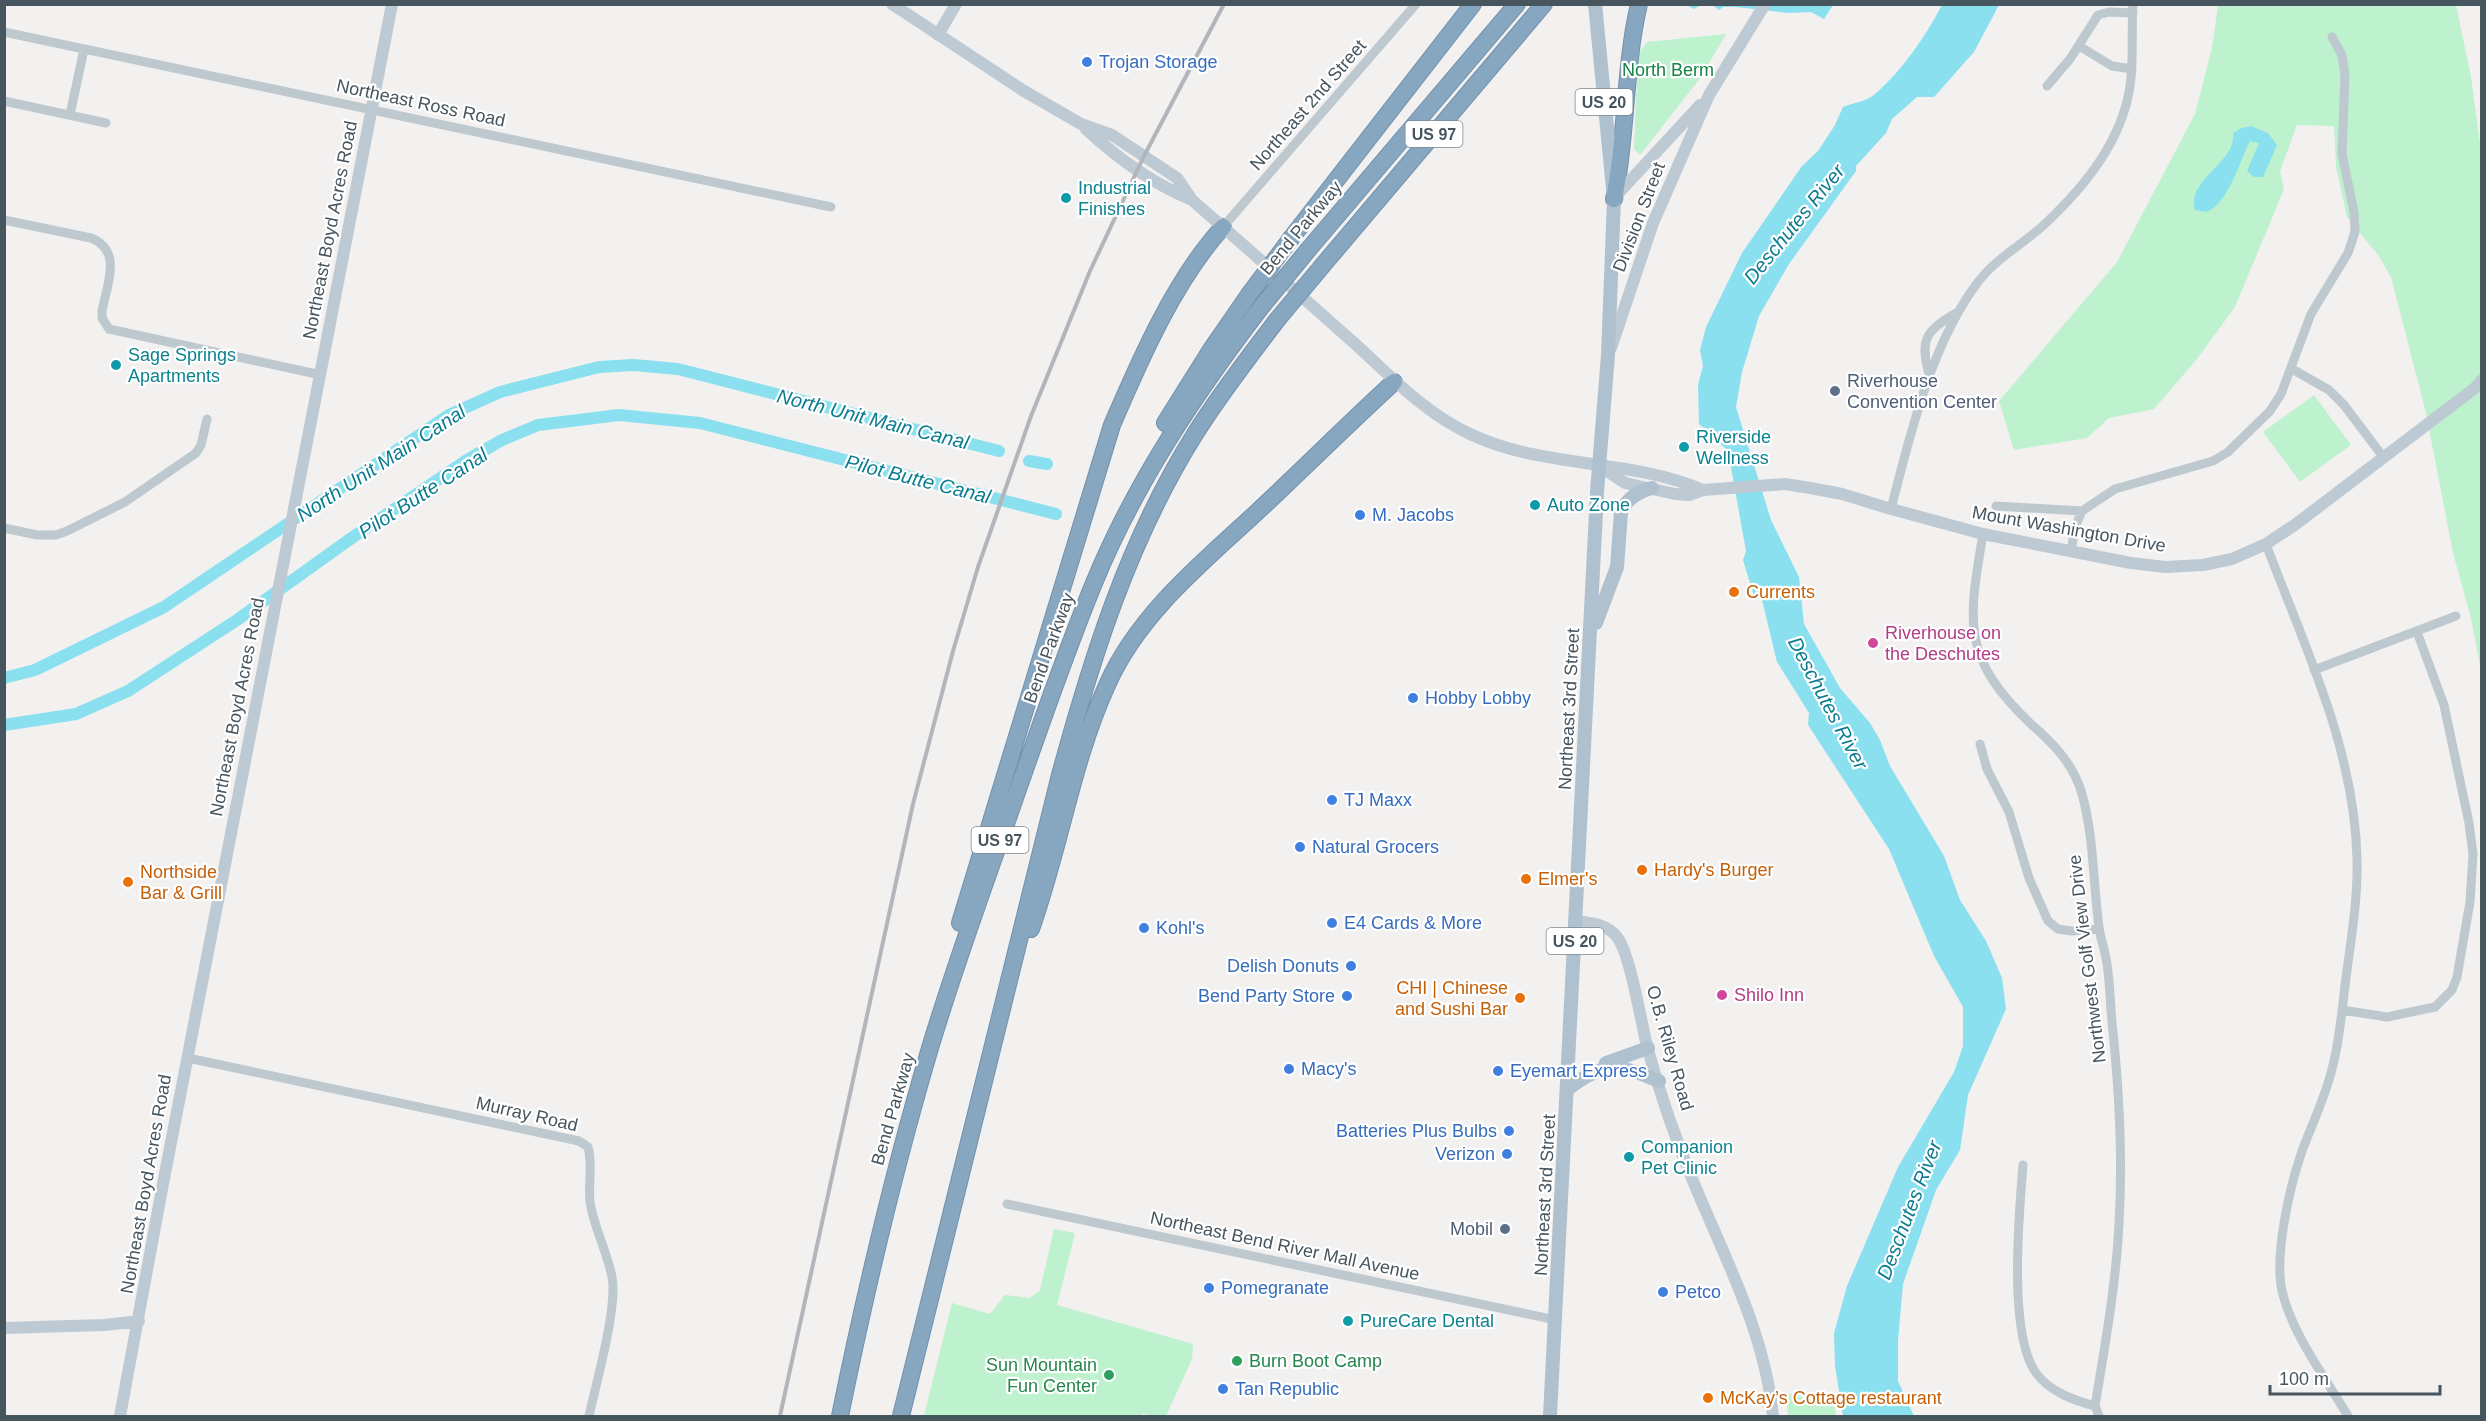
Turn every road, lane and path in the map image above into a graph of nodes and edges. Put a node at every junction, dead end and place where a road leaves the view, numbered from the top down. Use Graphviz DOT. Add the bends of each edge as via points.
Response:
graph roads {
  1 [pos="392,4"];
  2 [pos="892,4"];
  3 [pos="956,4"];
  4 [pos="1416,4"];
  5 [pos="1473,4"];
  6 [pos="1517,4"];
  7 [pos="1544,4"];
  8 [pos="1595,4"];
  9 [pos="1639,4"];
  10 [pos="1762,9"];
  11 [pos="2133,9"];
  12 [pos="4,32"];
  13 [pos="938,35"];
  14 [pos="2332,37"];
  15 [pos="2079,46"];
  16 [pos="84,49"];
  17 [pos="2132,69"];
  18 [pos="2047,86"];
  19 [pos="1709,95"];
  20 [pos="4,101"];
  21 [pos="371,109"];
  22 [pos="70,115"];
  23 [pos="106,123"];
  24 [pos="1614,199"];
  25 [pos="831,207"];
  26 [pos="4,220"];
  27 [pos="1223,227"];
  28 [pos="1958,312"];
  29 [pos="1608,354"];
  30 [pos="2292,369"];
  31 [pos="1929,374"];
  32 [pos="321,375"];
  33 [pos="2481,380"];
  34 [pos="1394,382"];
  35 [pos="207,419"];
  36 [pos="2384,458"];
  37 [pos="1600,466"];
  38 [pos="1652,489"];
  39 [pos="1703,490"];
  40 [pos="1134,499"];
  41 [pos="1996,506"];
  42 [pos="1891,509"];
  43 [pos="2082,512"];
  44 [pos="4,528"];
  45 [pos="1983,534"];
  46 [pos="2266,544"];
  47 [pos="2071,552"];
  48 [pos="2456,616"];
  49 [pos="2417,632"];
  50 [pos="1591,637"];
  51 [pos="2314,670"];
  52 [pos="1980,744"];
  53 [pos="1576,921"];
  54 [pos="2099,930"];
  55 [pos="2342,1010"];
  56 [pos="1000,1015"];
  57 [pos="930,1046"];
  58 [pos="1648,1048"];
  59 [pos="188,1058"];
  60 [pos="1588,1073"];
  61 [pos="1659,1081"];
  62 [pos="1568,1089"];
  63 [pos="2024,1165"];
  64 [pos="1007,1204"];
  65 [pos="1556,1320"];
  66 [pos="139,1321"];
  67 [pos="4,1328"];
  68 [pos="2095,1406"];
  69 [pos="120,1416"];
  70 [pos="589,1416"];
  71 [pos="840,1416"];
  72 [pos="901,1416"];
  73 [pos="1550,1416"];
  74 [pos="1773,1416"];
  75 [pos="2099,1416"];
  76 [pos="2348,1416"];
  1 -- 21 [label="main road, Northeast Boyd Acres Road"];
  2 -- 13 [label="main road"];
  3 -- 13 [label="main road"];
  4 -- 27 [label="street, Northeast 2nd Street"];
  5 -- 40 [label="highway, bridge" via="1248,296 1184,391 1144,460"];
  6 -- 40 [label="highway, Bend Parkway / US 97, bridge" via="1262,306 1212,371"];
  7 -- 56 [label="highway, US 97, bridge" via="1277,320 1194,436 1156,504 1114,599 1082,694"];
  8 -- 24 [label="main road, Northeast 3rd Street / US 20"];
  9 -- 24 [label="highway"];
  10 -- 19 [label="main road, Division Street"];
  11 -- 15 [label="street" via="2098,15"];
  11 -- 17 [label="street"];
  12 -- 16 [label="street, Northeast Ross Road"];
  13 -- 27 [label="main road" via="1081,124 1107,149 1169,190 1192,200"];
  14 -- 30 [label="street" via="2342,55 2345,76 2342,154 2355,232 2348,253 2311,314"];
  15 -- 17 [label="street" via="2112,66"];
  15 -- 18 [label="street"];
  16 -- 21 [label="street, Northeast Ross Road"];
  16 -- 22 [label="street"];
  17 -- 28 [label="street" via="2120,123 2099,163 2044,225 2010,249 1988,271"];
  19 -- 24 [label="main road, Division Street"];
  19 -- 29 [label="main road, Division Street" via="1653,223"];
  20 -- 22 [label="street"];
  21 -- 25 [label="street, Northeast Ross Road"];
  21 -- 32 [label="main road, Northeast Boyd Acres Road"];
  22 -- 23 [label="street"];
  24 -- 29 [label="main road, Northeast 3rd Street / US 20"];
  26 -- 32 [label="street" via="102,242 111,258 102,311 109,329"];
  27 -- 34 [label="main road"];
  27 -- 57 [label="highway" via="1177,293 1140,359 1112,425 958,930"];
  28 -- 31 [label="street"];
  28 -- 31 [label="street" via="1928,335 1924,346"];
  29 -- 37 [label="main road, Northeast 3rd Street / US 20"];
  30 -- 36 [label="street" via="2329,390"];
  30 -- 43 [label="street" via="2270,411 2228,452 2197,467 2115,489"];
  31 -- 42 [label="street"];
  32 -- 59 [label="main road, Northeast Boyd Acres Road"];
  33 -- 36 [label="main road, Mount Washington Drive"];
  34 -- 37 [label="main road" via="1432,412 1471,435 1521,451"];
  34 -- 56 [label="highway" via="1185,579 1130,643 1108,681 1084,745 1047,886"];
  35 -- 44 [label="street" via="196,453 125,502 56,535"];
  36 -- 46 [label="main road, Mount Washington Drive"];
  37 -- 38 [label="main road, Mount Washington Drive" via="1625,483"];
  37 -- 39 [label="main road, Mount Washington Drive" via="1676,478"];
  37 -- 50 [label="main road, Northeast 3rd Street / US 20"];
  38 -- 39 [label="main road, Mount Washington Drive" via="1689,495"];
  38 -- 50 [label="main road" via="1638,492 1621,512 1617,567"];
  39 -- 42 [label="main road, Mount Washington Drive" via="1785,484 1842,494"];
  40 -- 57 [label="highway, Bend Parkway / US 97" via="1095,581 1054,686"];
  41 -- 43 [label="street"];
  42 -- 45 [label="main road, Mount Washington Drive"];
  43 -- 47 [label="street"];
  45 -- 47 [label="main road, Mount Washington Drive"];
  45 -- 54 [label="street, Northwest Golf View Drive" via="1972,613 1978,651 1989,676 2007,701 2056,746 2075,776 2087,820"];
  46 -- 47 [label="main road, Mount Washington Drive" via="2232,559 2165,567"];
  46 -- 51 [label="street"];
  48 -- 49 [label="street"];
  49 -- 51 [label="street"];
  49 -- 55 [label="street" via="2444,705 2473,854 2470,902 2457,976 2452,990 2435,1007 2387,1017"];
  50 -- 53 [label="main road, Northeast 3rd Street / US 20"];
  51 -- 55 [label="street" via="2348,776 2354,820 2356,902"];
  52 -- 54 [label="street" via="2048,921 2058,929"];
  53 -- 58 [label="main road, O.B. Riley Road" via="1608,928 1618,938"];
  53 -- 62 [label="main road, Northeast 3rd Street / US 20"];
  54 -- 68 [label="street, Northwest Golf View Drive" via="2106,958 2118,1075 2119,1222 2113,1294"];
  55 -- 76 [label="street" via="2333,1068 2302,1152 2282,1233 2279,1263 2289,1312"];
  56 -- 72 [label="highway, US 97"];
  57 -- 71 [label="highway, Bend Parkway / US 97" via="897,1164"];
  58 -- 60 [label="main road"];
  58 -- 61 [label="main road, O.B. Riley Road"];
  59 -- 66 [label="main road, Northeast Boyd Acres Road"];
  59 -- 70 [label="street, Murray Road" via="579,1142 588,1148 590,1200 598,1239 613,1278 612,1309"];
  60 -- 61 [label="main road" via="1617,1067"];
  60 -- 62 [label="main road"];
  61 -- 74 [label="main road, O.B. Riley Road" via="1697,1190 1753,1325"];
  62 -- 65 [label="main road, Northeast 3rd Street / US 20"];
  63 -- 68 [label="street" via="2018,1224 2021,1337 2026,1357 2037,1375 2054,1390"];
  64 -- 65 [label="street, Northeast Bend River Mall Avenue"];
  65 -- 73 [label="main road, Northeast 3rd Street / US 20"];
  66 -- 67 [label="main road"];
  66 -- 69 [label="main road, Northeast Boyd Acres Road"];
  68 -- 75 [label="street"];
}
